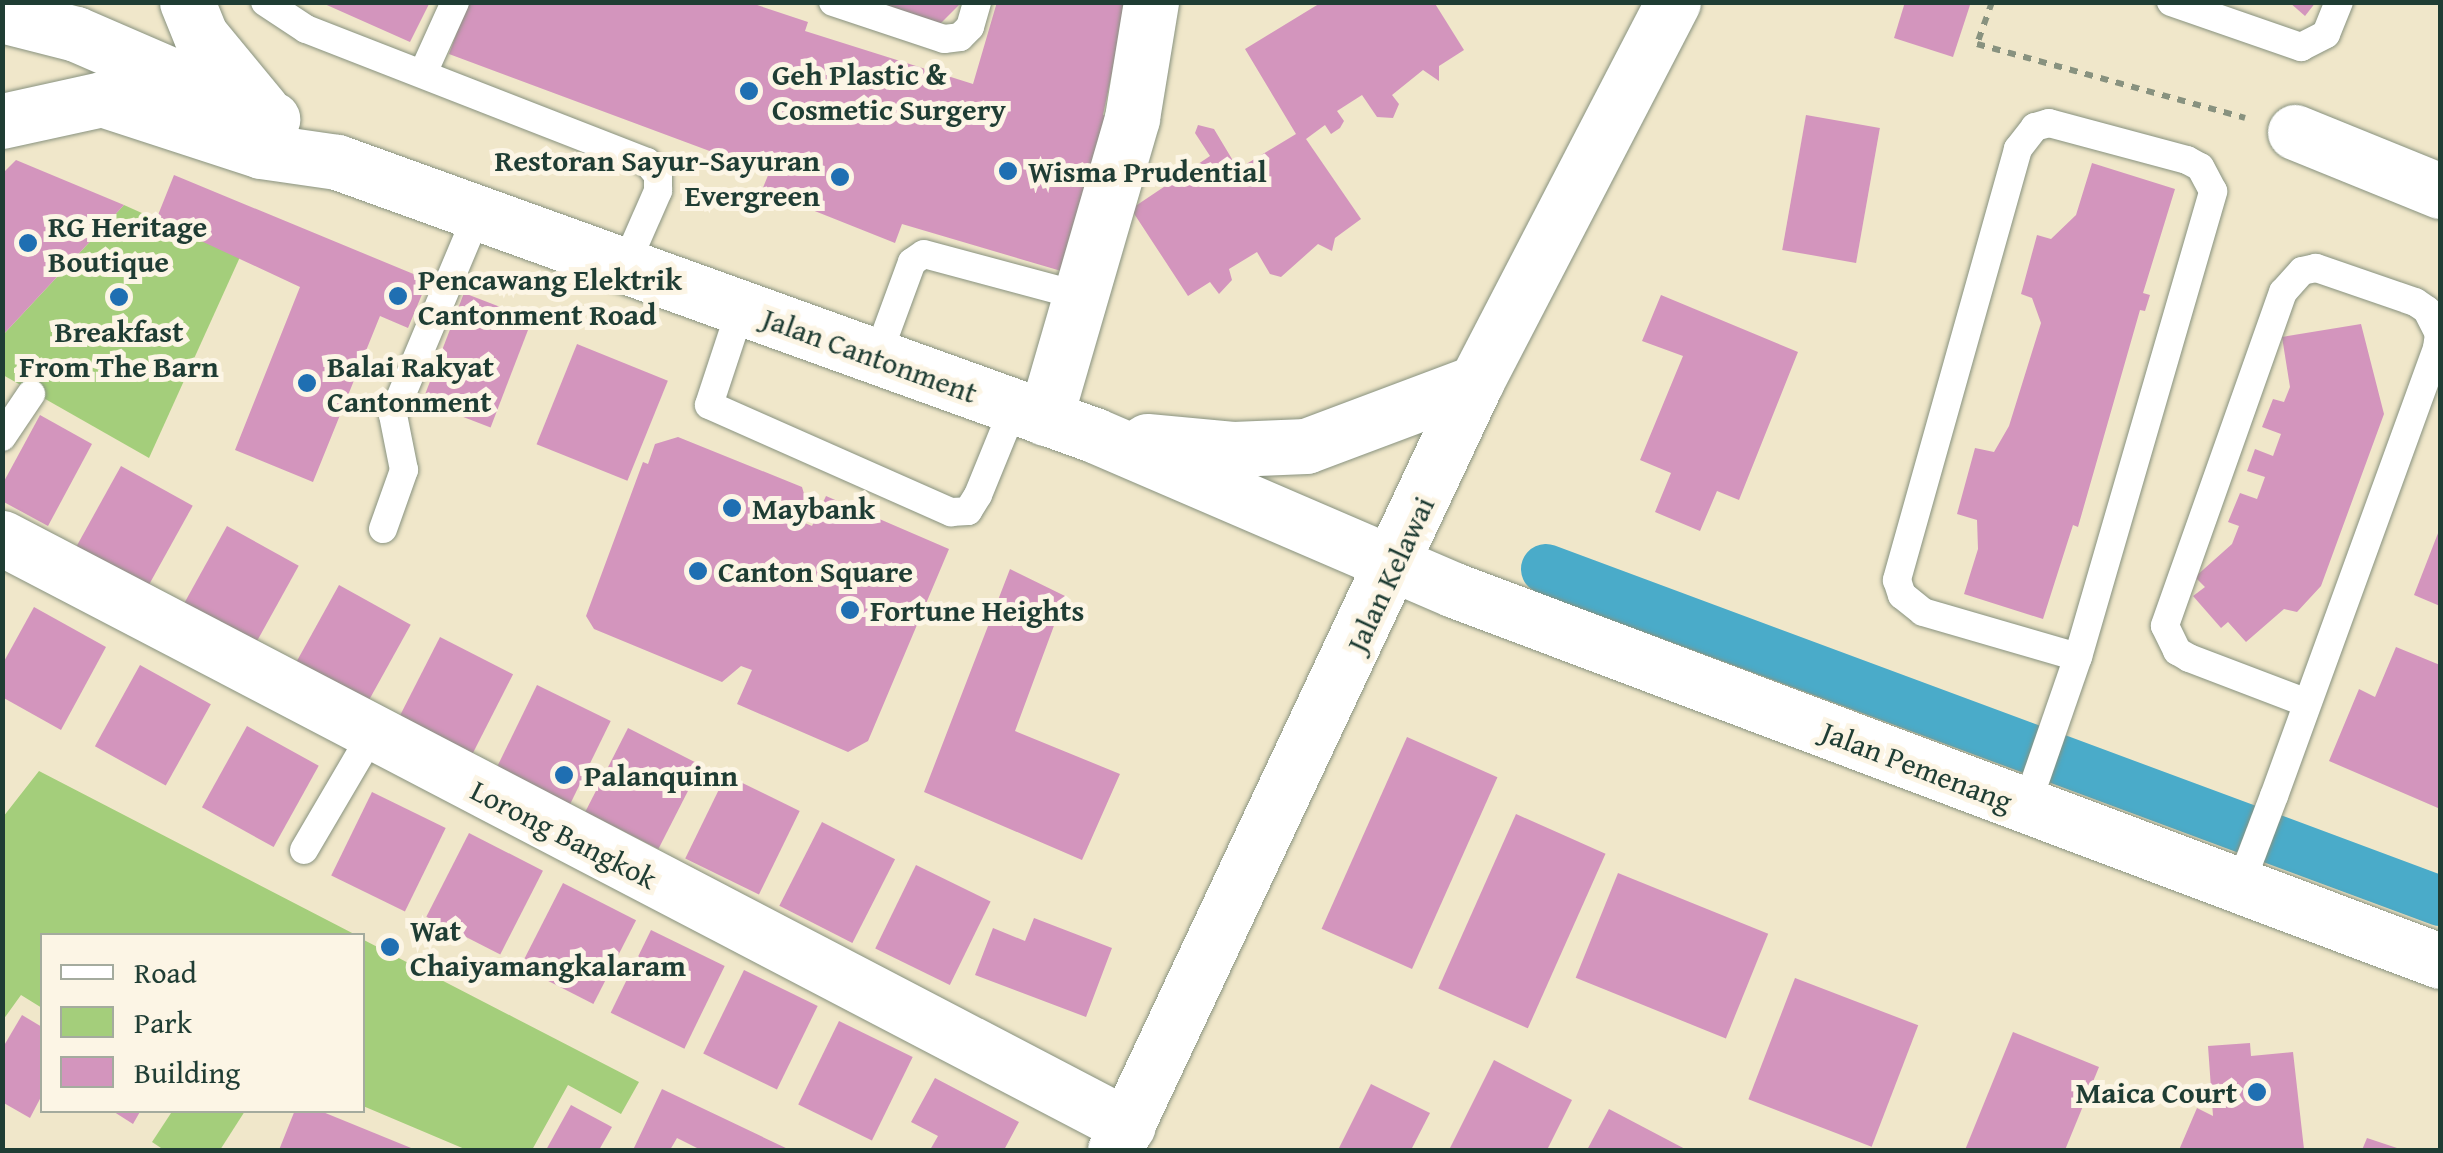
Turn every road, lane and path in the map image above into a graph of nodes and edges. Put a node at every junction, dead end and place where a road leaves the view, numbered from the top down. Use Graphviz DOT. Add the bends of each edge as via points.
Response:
graph roads {
  1 [pos="188,2"];
  2 [pos="265,2"];
  3 [pos="456,2"];
  4 [pos="833,2"];
  5 [pos="977,2"];
  6 [pos="1151,2"];
  7 [pos="1674,2"];
  8 [pos="1992,2"];
  9 [pos="2171,2"];
  10 [pos="2339,2"];
  11 [pos="2,15"];
  12 [pos="87,18"];
  13 [pos="423,74"];
  14 [pos="269,118"];
  15 [pos="2,119"];
  16 [pos="2295,132"];
  17 [pos="337,162"];
  18 [pos="2440,191"];
  19 [pos="478,213"];
  20 [pos="625,266"];
  21 [pos="1084,297"];
  22 [pos="741,308"];
  23 [pos="877,357"];
  24 [pos="1476,382"];
  25 [pos="31,394"];
  26 [pos="1051,420"];
  27 [pos="2,437"];
  28 [pos="382,529"];
  29 [pos="2,538"];
  30 [pos="1396,564"];
  31 [pos="2078,657"];
  32 [pos="2307,703"];
  33 [pos="372,734"];
  34 [pos="2034,784"];
  35 [pos="304,850"];
  36 [pos="2239,888"];
  37 [pos="2440,961"];
  38 [pos="1121,1138"];
  1 -- 14 [label="main road" via="201,36"];
  2 -- 13 [label="lane" via="306,29"];
  3 -- 13 [label="lane"];
  4 -- 5 [label="lane" via="944,39 970,27"];
  6 -- 21 [label="main road" via="1132,118"];
  7 -- 24 [label="main road, Jalan Kelawai"];
  8 -- 16 [label="path" via="1977,44"];
  9 -- 10 [label="lane" via="2301,46 2326,34"];
  11 -- 12 [label="main road, Jalan Cantonment"];
  12 -- 14 [label="main road, Jalan Cantonment"];
  12 -- 15 [label="main road"];
  13 -- 20 [label="lane" via="646,162 658,175 658,191"];
  14 -- 17 [label="main road, Jalan Cantonment"];
  15 -- 17 [label="main road, Jalan Cantonment" via="102,99 261,151"];
  16 -- 18 [label="main road"];
  17 -- 19 [label="main road, Jalan Cantonment"];
  19 -- 20 [label="main road, Jalan Cantonment"];
  19 -- 28 [label="lane" via="393,415 404,470"];
  20 -- 22 [label="main road, Jalan Cantonment"];
  21 -- 23 [label="lane" via="924,254 912,262"];
  21 -- 26 [label="main road"];
  22 -- 23 [label="main road, Jalan Cantonment"];
  22 -- 26 [label="lane" via="709,406 951,512 968,511"];
  23 -- 26 [label="main road, Jalan Cantonment"];
  24 -- 26 [label="main road" via="1306,446 1232,449"];
  24 -- 30 [label="main road, Jalan Kelawai"];
  25 -- 27 [label="lane"];
  26 -- 30 [label="main road, Jalan Cantonment"];
  29 -- 33 [label="main road, Lorong Bangkok"];
  30 -- 34 [label="main road, Jalan Pemenang"];
  30 -- 38 [label="main road, Jalan Kelawai"];
  31 -- 31 [label="lane" via="2213,191 2200,167 2187,160 2048,123 2035,127 2018,149 1898,580 1902,594 1923,612"];
  31 -- 34 [label="lane"];
  32 -- 32 [label="lane" via="2177,652 2165,626 2283,292 2302,271 2316,268 2415,302 2440,334"];
  32 -- 36 [label="lane"];
  33 -- 35 [label="lane"];
  33 -- 38 [label="main road, Lorong Bangkok"];
  34 -- 36 [label="main road, Jalan Pemenang"];
  36 -- 37 [label="main road, Jalan Pemenang"];
}
